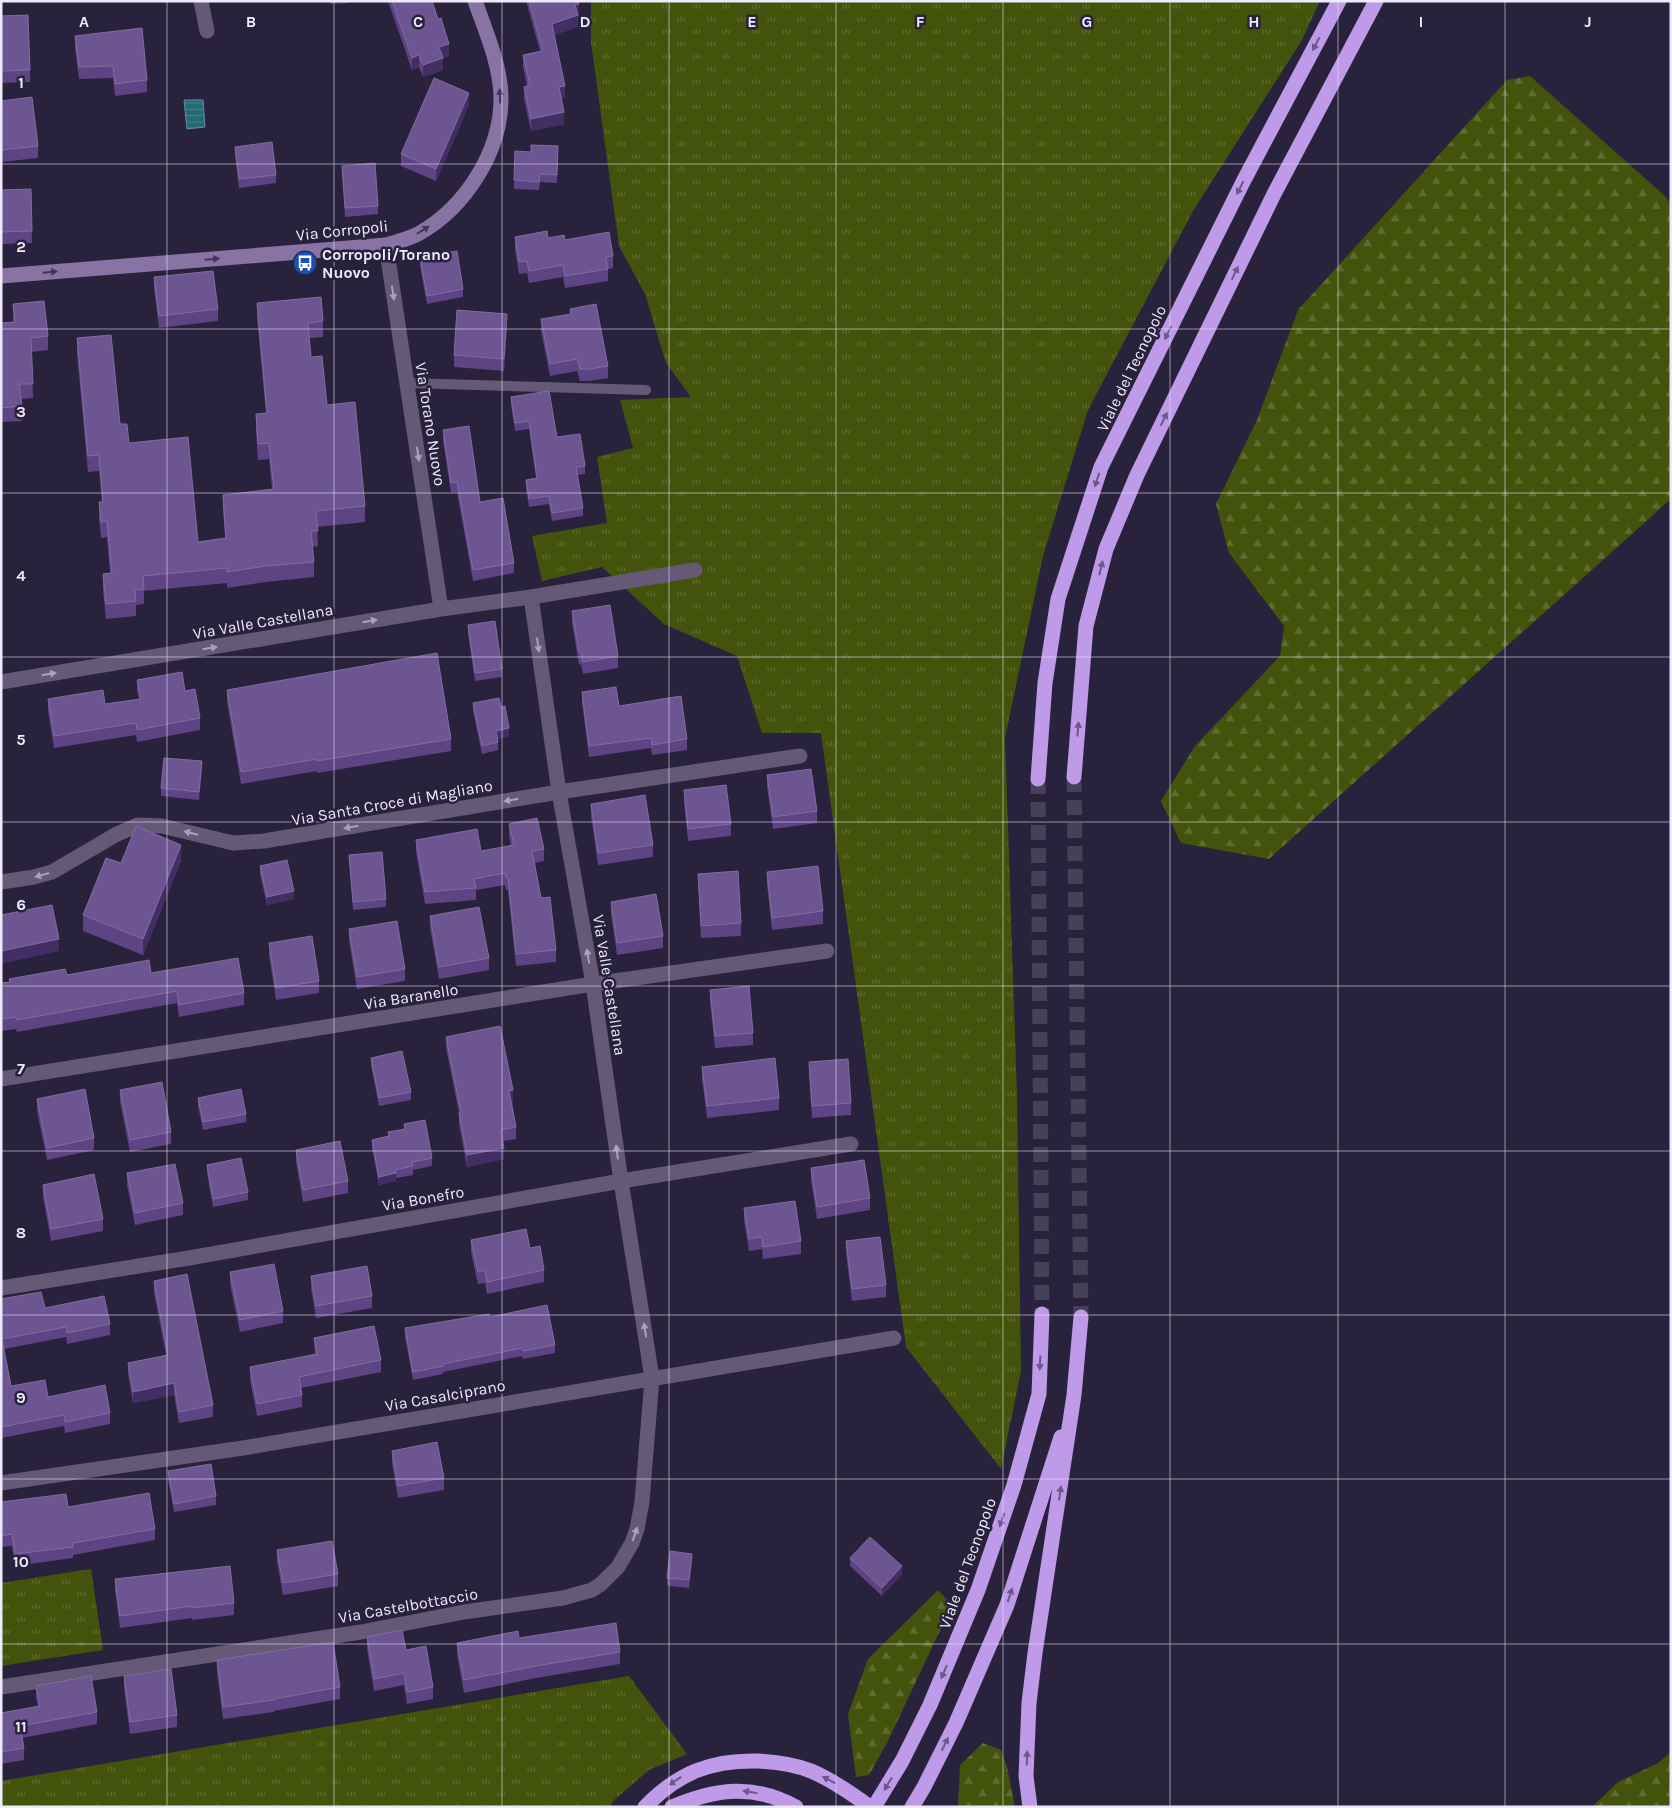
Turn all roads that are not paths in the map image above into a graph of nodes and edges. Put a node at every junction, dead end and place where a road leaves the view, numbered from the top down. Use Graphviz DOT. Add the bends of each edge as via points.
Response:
graph roads {
  1 [pos="201,1"];
  2 [pos="475,1"];
  3 [pos="1339,1"];
  4 [pos="1376,1"];
  5 [pos="208,31"];
  6 [pos="386,245"];
  7 [pos="1,276"];
  8 [pos="407,383"];
  9 [pos="646,390"];
  10 [pos="695,570"];
  11 [pos="531,597"];
  12 [pos="441,609"];
  13 [pos="1,682"];
  14 [pos="800,756"];
  15 [pos="1074,777"];
  16 [pos="1038,779"];
  17 [pos="560,792"];
  18 [pos="1,882"];
  19 [pos="827,951"];
  20 [pos="593,984"];
  21 [pos="1,1079"];
  22 [pos="851,1144"];
  23 [pos="621,1181"];
  24 [pos="1,1288"];
  25 [pos="1042,1314"];
  26 [pos="1082,1317"];
  27 [pos="894,1338"];
  28 [pos="652,1378"];
  29 [pos="1074,1395"];
  30 [pos="1,1483"];
  31 [pos="1,1686"];
  32 [pos="645,1807"];
  33 [pos="672,1807"];
  34 [pos="796,1807"];
  35 [pos="872,1807"];
  36 [pos="912,1807"];
  37 [pos="1030,1807"];
  1 -- 5 [label="street"];
  6 -- 2 [label="street, Via Corropoli, one-way" via="410,238 447,213 473,182 494,140 499,126 500,85"];
  3 -- 16 [label="highway, Viale del Tecnopolo, one-way" via="1243,182 1101,467 1058,599 1045,683"];
  15 -- 4 [label="highway, one-way" via="1086,626 1106,549 1137,475 1274,194"];
  7 -- 6 [label="street, Via Corropoli, one-way"];
  6 -- 8 [label="street, Via Torano Nuovo, one-way"];
  8 -- 9 [label="lane"];
  8 -- 12 [label="street, Via Torano Nuovo, one-way"];
  10 -- 11 [label="street, Via Valle Castellana"];
  11 -- 12 [label="street, Via Valle Castellana"];
  11 -- 17 [label="street, Via Valle Castellana, one-way"];
  13 -- 12 [label="street, Via Valle Castellana, one-way"];
  14 -- 17 [label="street, Via Santa Croce di Magliano"];
  17 -- 18 [label="street, Via Santa Croce di Magliano, one-way" via="237,843 162,826 138,826 117,834 52,872"];
  20 -- 17 [label="street, Via Valle Castellana, one-way"];
  19 -- 20 [label="street, Via Baranello"];
  20 -- 21 [label="street, Via Baranello"];
  23 -- 20 [label="street, Via Valle Castellana, one-way"];
  22 -- 23 [label="street, Via Bonefro"];
  23 -- 24 [label="street, Via Bonefro"];
  28 -- 23 [label="street, Via Valle Castellana, one-way"];
  25 -- 35 [label="highway, Viale del Tecnopolo, one-way" via="1039,1394 1014,1485 978,1590 930,1705 902,1761"];
  26 -- 29 [label="highway"];
  27 -- 28 [label="street, Via Casalciprano"];
  28 -- 30 [label="street, Via Casalciprano" via="252,1446"];
  31 -- 28 [label="street, Via Castelbottaccio, one-way" via="361,1632 464,1612 563,1598 592,1590 611,1576 638,1530"];
  36 -- 29 [label="highway, one-way" via="956,1722 1007,1605"];
  37 -- 29 [label="highway, one-way" via="1026,1776 1029,1703"];
  35 -- 32 [label="highway, one-way" via="847,1789 810,1770 774,1762 740,1761 707,1766 679,1778"];
  34 -- 33 [label="highway, one-way" via="743,1790 695,1797"];
}
